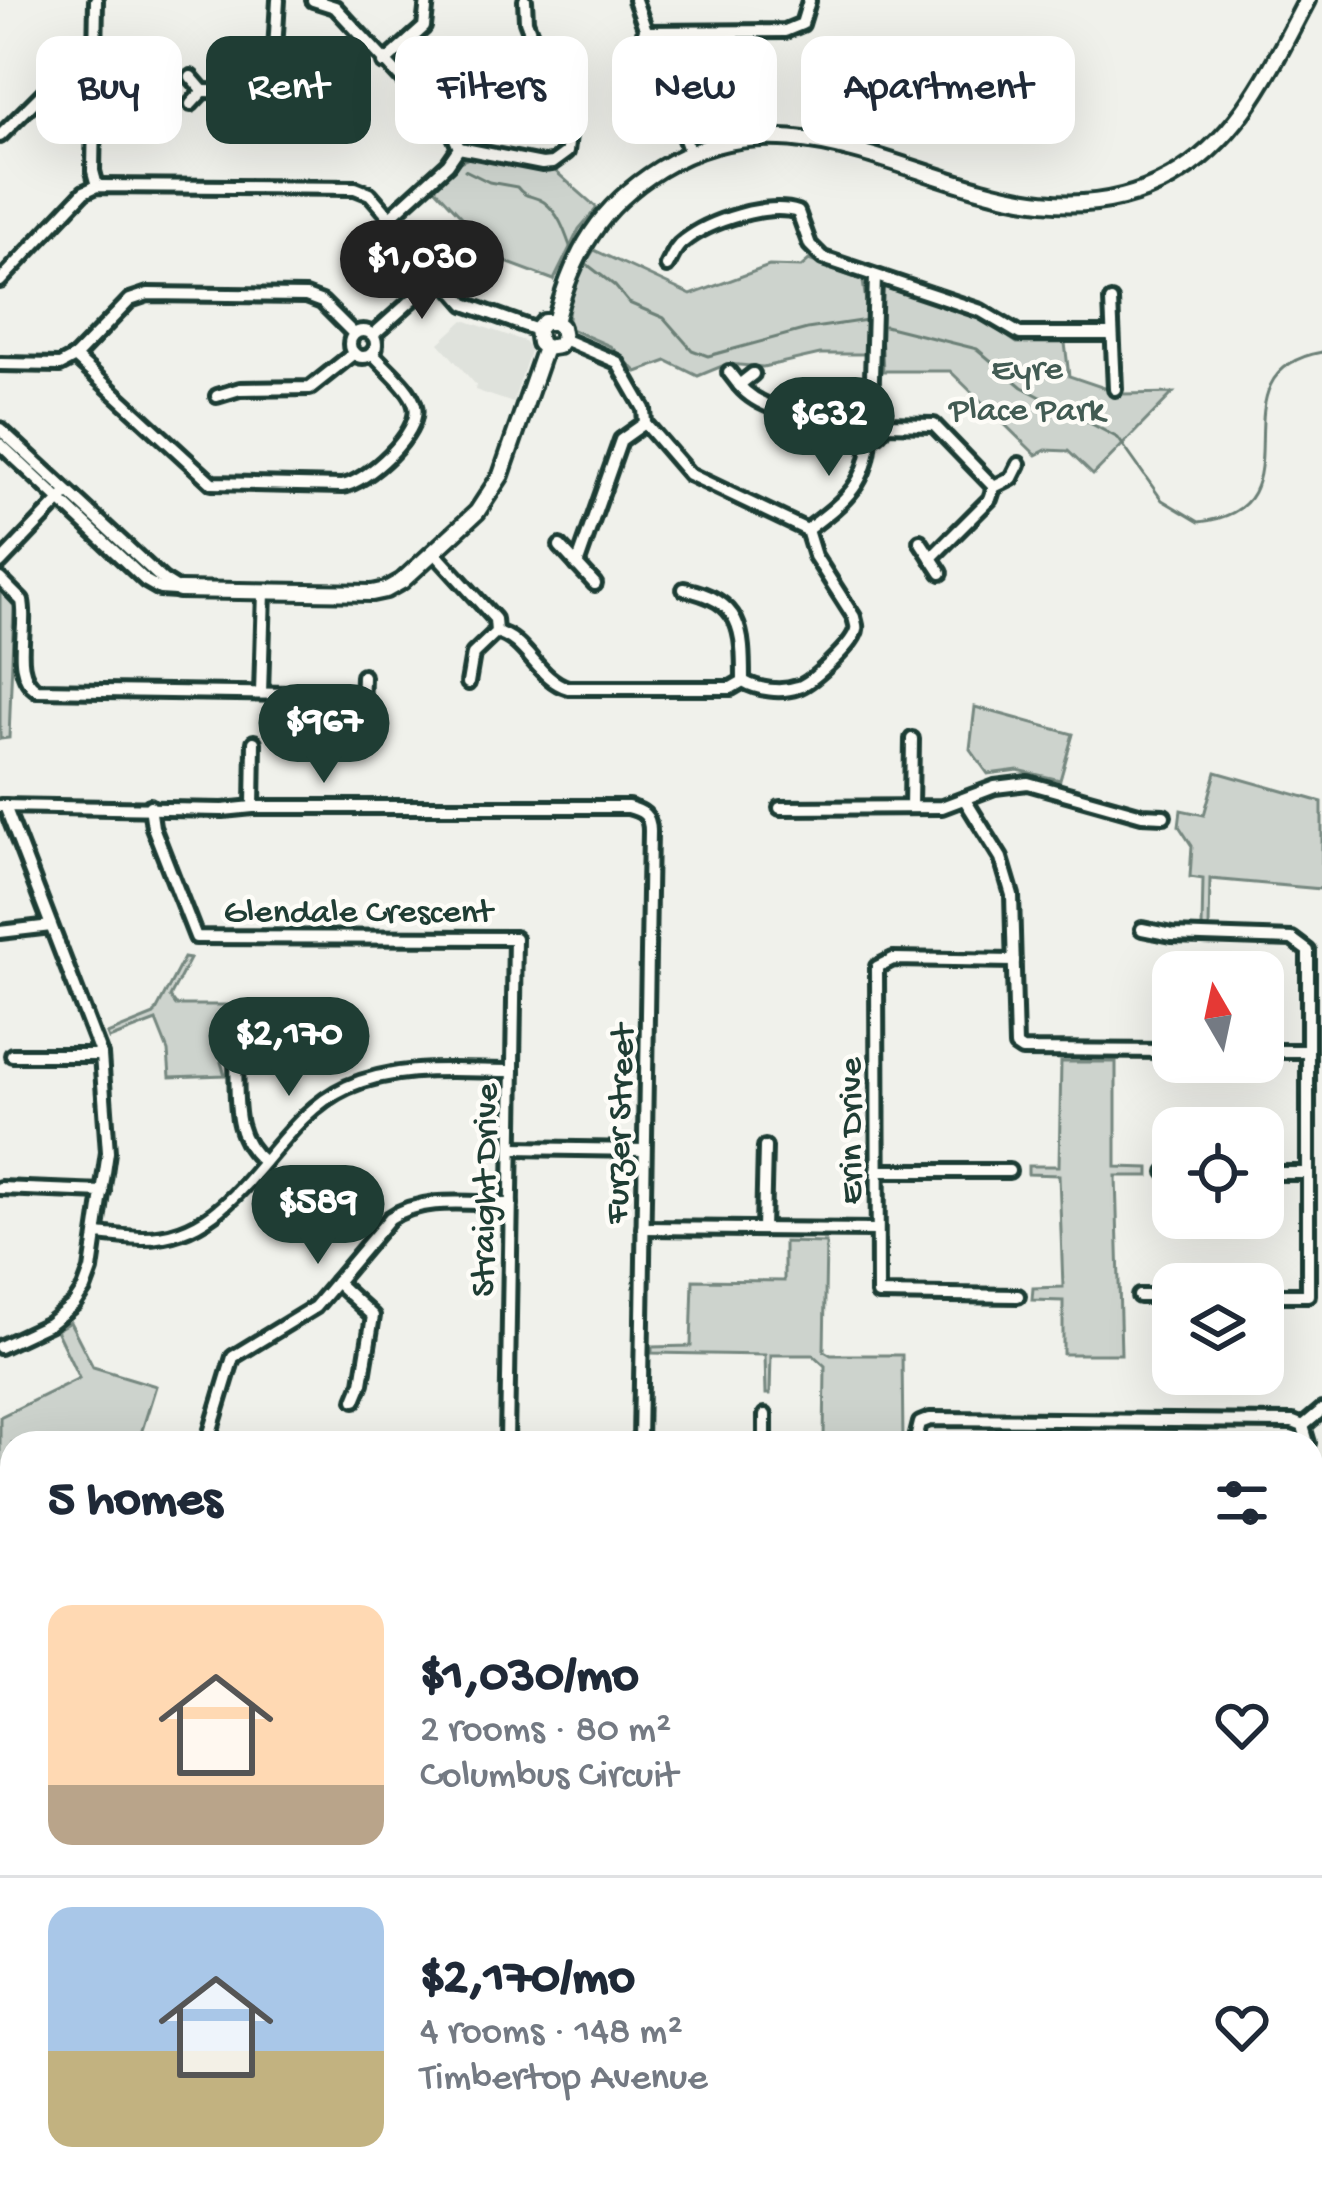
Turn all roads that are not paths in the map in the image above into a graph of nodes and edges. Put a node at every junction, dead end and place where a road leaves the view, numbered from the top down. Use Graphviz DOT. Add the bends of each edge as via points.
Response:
graph roads {
  1 [pos="96,0"];
  2 [pos="278,0"];
  3 [pos="313,0"];
  4 [pos="427,0"];
  5 [pos="525,0"];
  6 [pos="635,0"];
  7 [pos="1307,0"];
  8 [pos="327,1"];
  9 [pos="809,1"];
  10 [pos="644,32"];
  11 [pos="96,36"];
  12 [pos="276,36"];
  13 [pos="384,63"];
  14 [pos="191,77"];
  15 [pos="203,91"];
  16 [pos="206,91"];
  17 [pos="36,100"];
  18 [pos="191,104"];
  19 [pos="0,136"];
  20 [pos="96,144"];
  21 [pos="459,148"];
  22 [pos="690,153"];
  23 [pos="97,186"];
  24 [pos="389,217"];
  25 [pos="667,266"];
  26 [pos="440,274"];
  27 [pos="875,277"];
  28 [pos="0,281"];
  29 [pos="1111,301"];
  30 [pos="555,322"];
  31 [pos="537,330"];
  32 [pos="355,334"];
  33 [pos="1110,334"];
  34 [pos="373,335"];
  35 [pos="563,339"];
  36 [pos="545,348"];
  37 [pos="353,353"];
  38 [pos="373,353"];
  39 [pos="75,358"];
  40 [pos="0,364"];
  41 [pos="729,372"];
  42 [pos="753,374"];
  43 [pos="739,385"];
  44 [pos="1115,389"];
  45 [pos="218,396"];
  46 [pos="871,411"];
  47 [pos="857,422"];
  48 [pos="645,423"];
  49 [pos="883,424"];
  50 [pos="0,429"];
  51 [pos="870,437"];
  52 [pos="0,443"];
  53 [pos="1019,464"];
  54 [pos="994,487"];
  55 [pos="64,496"];
  56 [pos="807,530"];
  57 [pos="920,541"];
  58 [pos="560,546"];
  59 [pos="434,552"];
  60 [pos="931,558"];
  61 [pos="0,563"];
  62 [pos="577,565"];
  63 [pos="941,573"];
  64 [pos="0,579"];
  65 [pos="595,584"];
  66 [pos="685,589"];
  67 [pos="179,590"];
  68 [pos="264,591"];
  69 [pos="496,632"];
  70 [pos="363,676"];
  71 [pos="743,681"];
  72 [pos="468,683"];
  73 [pos="261,693"];
  74 [pos="363,695"];
  75 [pos="362,713"];
  76 [pos="912,739"];
  77 [pos="254,742"];
  78 [pos="964,800"];
  79 [pos="3,806"];
  80 [pos="150,806"];
  81 [pos="253,807"];
  82 [pos="911,807"];
  83 [pos="780,808"];
  84 [pos="1164,816"];
  85 [pos="51,926"];
  86 [pos="1142,928"];
  87 [pos="0,932"];
  88 [pos="515,938"];
  89 [pos="1014,961"];
  90 [pos="1308,996"];
  91 [pos="1322,996"];
  92 [pos="1152,1051"];
  93 [pos="1284,1051"];
  94 [pos="1308,1051"];
  95 [pos="12,1055"];
  96 [pos="101,1055"];
  97 [pos="236,1061"];
  98 [pos="513,1071"];
  99 [pos="1308,1117"];
  100 [pos="1322,1117"];
  101 [pos="765,1147"];
  102 [pos="512,1148"];
  103 [pos="644,1150"];
  104 [pos="264,1162"];
  105 [pos="878,1171"];
  106 [pos="1009,1171"];
  107 [pos="1284,1173"];
  108 [pos="1308,1173"];
  109 [pos="0,1188"];
  110 [pos="104,1192"];
  111 [pos="511,1204"];
  112 [pos="643,1228"];
  113 [pos="763,1229"];
  114 [pos="878,1230"];
  115 [pos="1308,1232"];
  116 [pos="1322,1232"];
  117 [pos="97,1234"];
  118 [pos="336,1282"];
  119 [pos="1018,1295"];
  120 [pos="1284,1295"];
  121 [pos="1138,1296"];
  122 [pos="1152,1296"];
  123 [pos="0,1347"];
  124 [pos="355,1400"];
  125 [pos="1322,1410"];
  126 [pos="765,1415"];
  127 [pos="1304,1426"];
  128 [pos="211,1431"];
  129 [pos="507,1431"];
  130 [pos="640,1431"];
  131 [pos="765,1431"];
  132 [pos="918,1431"];
  133 [pos="1305,1431"];
  1 -- 11 [label="street"];
  2 -- 12 [label="street"];
  3 -- 8 [label="street"];
  4 -- 13 [label="street" via="424,27"];
  5 -- 21 [label="street" via="569,134 567,152 542,164"];
  6 -- 10 [label="street"];
  7 -- 22 [label="street" via="1228,131 1178,172 1118,198 1024,202 852,147 788,136"];
  8 -- 13 [label="street"];
  9 -- 10 [label="street" via="802,24 785,32"];
  10 -- 22 [label="street"];
  13 -- 21 [label="street"];
  14 -- 15 [label="street"];
  15 -- 16 [label="street"];
  15 -- 18 [label="street"];
  17 -- 19 [label="street"];
  20 -- 23 [label="street"];
  21 -- 24 [label="street"];
  22 -- 30 [label="street" via="643,180 590,233 569,270"];
  23 -- 24 [label="street" via="356,188"];
  23 -- 28 [label="street"];
  24 -- 26 [label="street"];
  25 -- 27 [label="street" via="685,239 725,220 783,208 798,212 815,253"];
  26 -- 31 [label="street" via="475,310"];
  26 -- 34 [label="street"];
  27 -- 33 [label="street" via="981,311 1020,334"];
  27 -- 46 [label="street"];
  29 -- 33 [label="street"];
  30 -- 31 [label="street"];
  30 -- 35 [label="street"];
  31 -- 36 [label="street"];
  32 -- 34 [label="street"];
  32 -- 37 [label="street"];
  32 -- 39 [label="street" via="305,296 148,294 130,300"];
  33 -- 44 [label="street"];
  34 -- 38 [label="street"];
  35 -- 36 [label="street"];
  35 -- 48 [label="street" via="617,362"];
  36 -- 59 [label="street" via="501,475 477,512"];
  37 -- 38 [label="street"];
  37 -- 45 [label="street" via="310,388"];
  38 -- 39 [label="street" via="416,414 405,440 358,482 342,486 212,483"];
  39 -- 40 [label="street"];
  41 -- 43 [label="street"];
  42 -- 43 [label="street"];
  43 -- 47 [label="street" via="795,414"];
  46 -- 47 [label="street"];
  46 -- 49 [label="street"];
  47 -- 51 [label="street"];
  48 -- 56 [label="street" via="703,484"];
  48 -- 62 [label="street" via="621,440"];
  49 -- 51 [label="street"];
  49 -- 54 [label="street" via="934,425"];
  50 -- 55 [label="street"];
  51 -- 56 [label="street" via="862,477"];
  52 -- 55 [label="street"];
  53 -- 54 [label="street"];
  54 -- 60 [label="street"];
  55 -- 61 [label="street"];
  55 -- 67 [label="street"];
  56 -- 71 [label="street" via="854,617 853,638 801,686"];
  57 -- 60 [label="street"];
  58 -- 62 [label="street"];
  59 -- 68 [label="street" via="372,593"];
  59 -- 69 [label="street" via="495,619"];
  60 -- 63 [label="street"];
  62 -- 65 [label="street"];
  64 -- 73 [label="street" via="22,601 22,672 38,689"];
  66 -- 71 [label="street" via="724,603 743,642"];
  67 -- 68 [label="street"];
  68 -- 73 [label="street"];
  69 -- 71 [label="street" via="510,635 552,682 568,688 730,688"];
  69 -- 72 [label="street" via="473,654"];
  70 -- 74 [label="street"];
  73 -- 74 [label="street"];
  74 -- 75 [label="street"];
  76 -- 82 [label="street"];
  77 -- 81 [label="street"];
  78 -- 82 [label="street"];
  78 -- 84 [label="street" via="1028,783"];
  78 -- 89 [label="street" via="1007,873"];
  79 -- 80 [label="street"];
  79 -- 85 [label="street"];
  80 -- 81 [label="street"];
  80 -- 88 [label="street, Glendale Crescent" via="196,938"];
  81 -- 103 [label="street, Furzer Street" via="642,811 650,820"];
  82 -- 83 [label="street"];
  85 -- 87 [label="street"];
  85 -- 96 [label="street"];
  86 -- 90 [label="street" via="1302,944"];
  88 -- 98 [label="street, Straight Drive"];
  89 -- 92 [label="street" via="1011,1051"];
  89 -- 105 [label="street, Erin Drive" via="893,959 877,967"];
  90 -- 91 [label="street"];
  90 -- 94 [label="street"];
  93 -- 94 [label="street"];
  94 -- 99 [label="street"];
  95 -- 96 [label="street"];
  96 -- 110 [label="street"];
  97 -- 104 [label="street" via="241,1135"];
  98 -- 102 [label="street, Straight Drive"];
  98 -- 104 [label="street" via="392,1073 358,1083 320,1104"];
  99 -- 100 [label="street"];
  99 -- 108 [label="street"];
  101 -- 113 [label="street"];
  102 -- 103 [label="street"];
  102 -- 111 [label="street, Straight Drive"];
  103 -- 112 [label="street, Furzer Street"];
  104 -- 117 [label="street" via="197,1225 146,1238"];
  105 -- 106 [label="street"];
  105 -- 114 [label="street, Erin Drive"];
  107 -- 108 [label="street"];
  108 -- 115 [label="street"];
  109 -- 110 [label="street"];
  110 -- 117 [label="street"];
  111 -- 118 [label="street" via="406,1207"];
  111 -- 129 [label="street, Straight Drive"];
  112 -- 113 [label="street"];
  112 -- 130 [label="street, Furzer Street"];
  113 -- 114 [label="street"];
  114 -- 119 [label="street, Erin Drive" via="878,1294"];
  115 -- 116 [label="street"];
  115 -- 120 [label="street" via="1308,1295"];
  117 -- 123 [label="street" via="74,1304"];
  118 -- 124 [label="street" via="374,1316"];
  118 -- 128 [label="street" via="302,1318 233,1357"];
  121 -- 122 [label="street"];
  125 -- 127 [label="street"];
  126 -- 131 [label="street"];
  127 -- 132 [label="street" via="930,1419"];
  127 -- 133 [label="street"];
}
